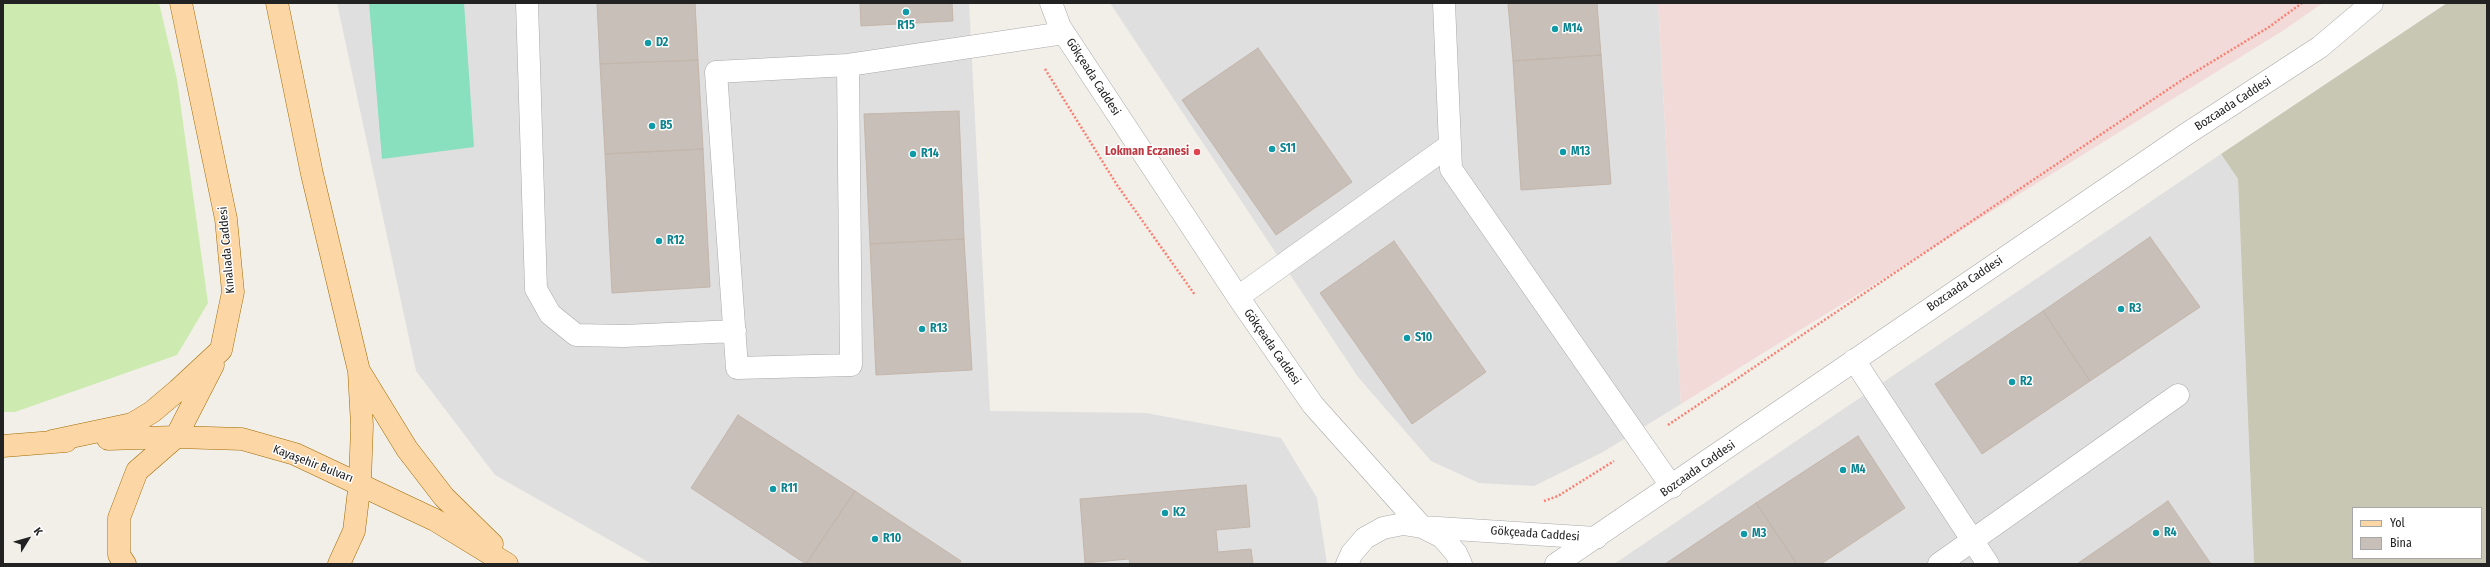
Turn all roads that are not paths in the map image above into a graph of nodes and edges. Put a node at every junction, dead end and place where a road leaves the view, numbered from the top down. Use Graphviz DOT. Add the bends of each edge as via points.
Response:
graph roads {
  1 [pos="180,3"];
  2 [pos="276,3"];
  3 [pos="527,3"];
  4 [pos="1051,3"];
  5 [pos="1444,3"];
  6 [pos="2372,3"];
  7 [pos="1064,33"];
  8 [pos="848,65"];
  9 [pos="1450,145"];
  10 [pos="1238,297"];
  11 [pos="735,331"];
  12 [pos="221,350"];
  13 [pos="1854,360"];
  14 [pos="359,371"];
  15 [pos="2178,395"];
  16 [pos="176,437"];
  17 [pos="52,441"];
  18 [pos="3,446"];
  19 [pos="360,482"];
  20 [pos="1672,487"];
  21 [pos="1422,527"];
  22 [pos="1596,538"];
  23 [pos="1973,541"];
  24 [pos="125,564"];
  25 [pos="339,564"];
  26 [pos="507,564"];
  27 [pos="512,564"];
  28 [pos="1347,564"];
  29 [pos="1461,564"];
  30 [pos="1556,564"];
  31 [pos="1939,564"];
  32 [pos="1988,564"];
  1 -- 12 [label="main road, Kınalıada Caddesi" via="226,219 233,292"];
  2 -- 14 [label="main road" via="312,174"];
  3 -- 11 [label="street" via="536,289 550,314 576,335 624,336"];
  4 -- 7 [label="street, Gökçeada Caddesi"];
  5 -- 9 [label="street"];
  6 -- 13 [label="street, Bozcaada Caddesi" via="2320,47 2179,139"];
  7 -- 8 [label="street"];
  7 -- 10 [label="street, Gökçeada Caddesi"];
  8 -- 11 [label="street" via="716,72"];
  8 -- 11 [label="street" via="851,365 737,368"];
  9 -- 10 [label="street"];
  9 -- 20 [label="street" via="1451,170"];
  10 -- 21 [label="street, Gökçeada Caddesi" via="1312,405"];
  12 -- 16 [label="main road, Kınalıada Caddesi"];
  12 -- 17 [label="main road" via="152,412 132,424"];
  13 -- 20 [label="street, Bozcaada Caddesi"];
  13 -- 23 [label="street"];
  14 -- 19 [label="main road" via="362,426"];
  14 -- 27 [label="main road" via="407,449 444,498"];
  15 -- 23 [label="street"];
  16 -- 17 [label="main road, Kayaşehir Bulvarı"];
  16 -- 19 [label="main road, Kayaşehir Bulvarı" via="242,439 295,454"];
  16 -- 24 [label="main road" via="137,471 119,518 119,555"];
  17 -- 18 [label="main road, Kayaşehir Bulvarı"];
  19 -- 25 [label="main road" via="354,531"];
  19 -- 26 [label="main road, Kayaşehir Bulvarı" via="435,520"];
  20 -- 22 [label="street, Bozcaada Caddesi"];
  21 -- 22 [label="street, Gökçeada Caddesi"];
  21 -- 28 [label="street" via="1403,524 1383,528 1365,538 1352,553"];
  21 -- 29 [label="street" via="1442,537 1456,553"];
  22 -- 30 [label="street, Bozcaada Caddesi"];
  23 -- 31 [label="street"];
  23 -- 32 [label="street"];
}
